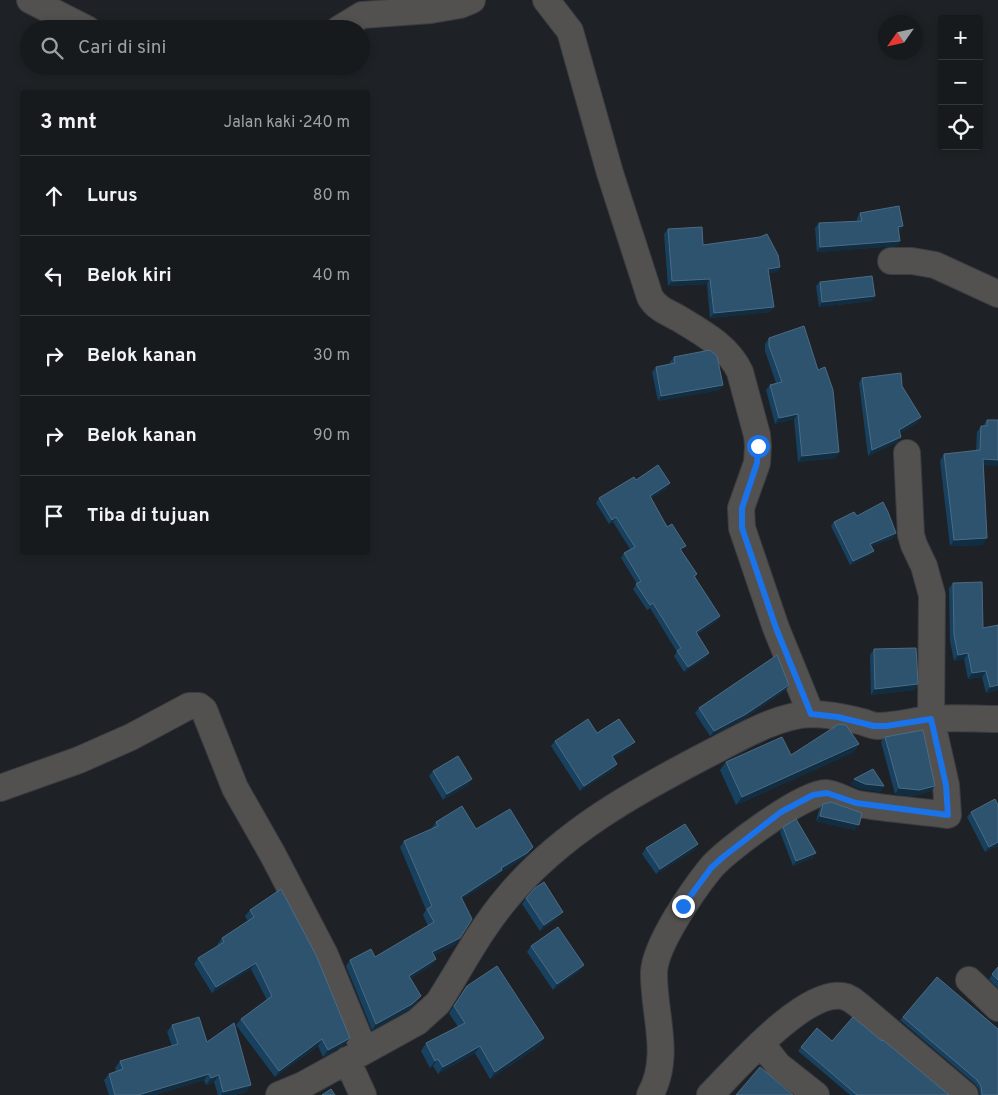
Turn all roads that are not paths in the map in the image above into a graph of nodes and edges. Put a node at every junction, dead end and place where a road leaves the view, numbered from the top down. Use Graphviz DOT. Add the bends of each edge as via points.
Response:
graph roads {
  1 [pos="30,0"];
  2 [pos="472,0"];
  3 [pos="546,0"];
  4 [pos="69,20"];
  5 [pos="353,20"];
  6 [pos="891,261"];
  7 [pos="998,294"];
  8 [pos="907,453"];
  9 [pos="811,714"];
  10 [pos="998,718"];
  11 [pos="931,719"];
  12 [pos="0,788"];
  13 [pos="969,980"];
  14 [pos="998,1008"];
  15 [pos="762,1042"];
  16 [pos="355,1055"];
  17 [pos="280,1095"];
  18 [pos="363,1095"];
  19 [pos="650,1095"];
  20 [pos="710,1095"];
  21 [pos="816,1095"];
  22 [pos="965,1095"];
  1 -- 4 [label="street"];
  2 -- 5 [label="street" via="431,10 362,15"];
  3 -- 9 [label="street" via="570,31 610,173 652,302 724,348 740,372 758,446 757,463 742,508 742,528 776,628"];
  6 -- 7 [label="street" via="912,260 935,265"];
  8 -- 11 [label="street" via="911,535 932,595"];
  9 -- 11 [label="street" via="874,726"];
  9 -- 16 [label="street" via="784,718 739,739 645,787 585,826 506,898 438,1004 417,1022"];
  10 -- 11 [label="street"];
  11 -- 19 [label="street" via="946,785 948,815 856,803 827,793 813,795 781,812 711,868 683,906 662,945 654,970 662,1055"];
  12 -- 16 [label="street" via="79,760 190,706 200,706 236,788 325,955"];
  13 -- 14 [label="street"];
  15 -- 20 [label="street"];
  15 -- 21 [label="street" via="778,1065"];
  15 -- 22 [label="street" via="802,1008 844,996 862,1007"];
  16 -- 17 [label="street"];
  16 -- 18 [label="street"];
}
